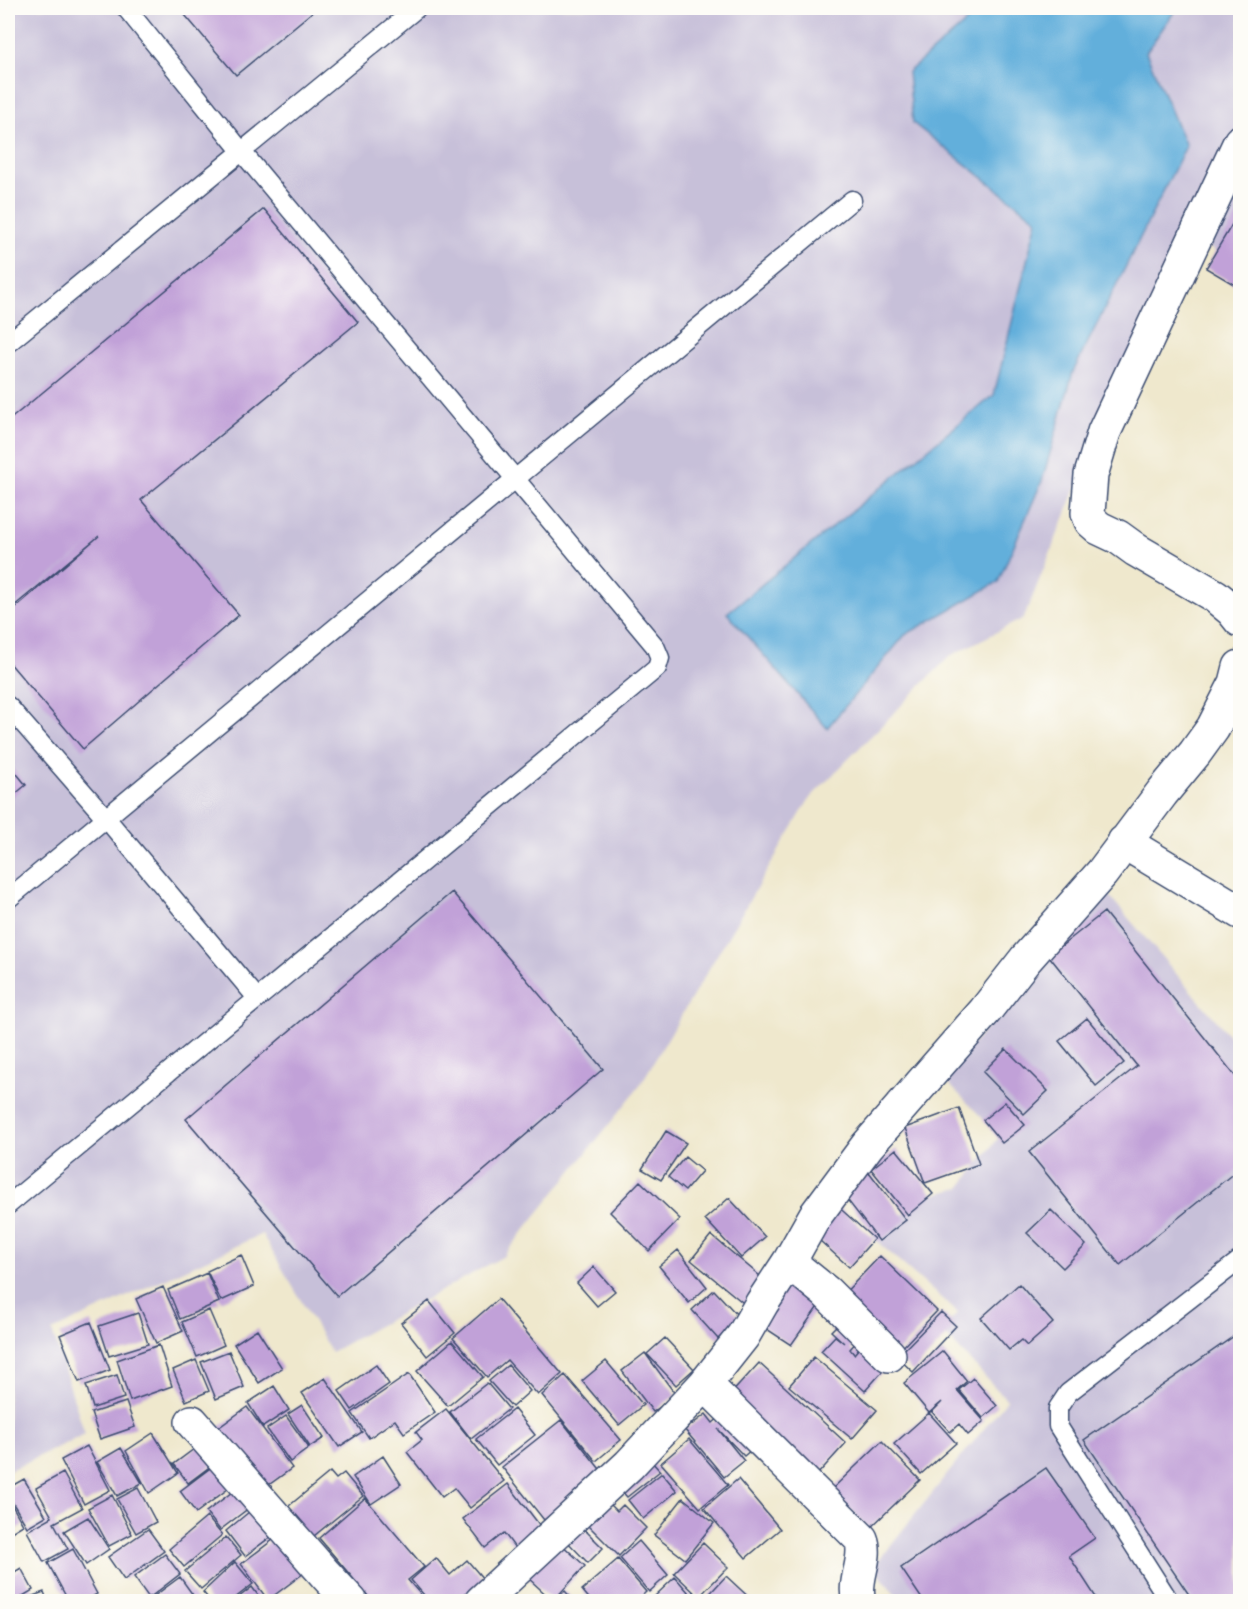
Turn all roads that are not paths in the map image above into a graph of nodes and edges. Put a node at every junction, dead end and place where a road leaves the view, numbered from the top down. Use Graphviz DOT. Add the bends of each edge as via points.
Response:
graph roads {
  1 [pos="126,8"];
  2 [pos="417,8"];
  3 [pos="1240,142"];
  4 [pos="242,152"];
  5 [pos="852,200"];
  6 [pos="8,343"];
  7 [pos="515,480"];
  8 [pos="1240,620"];
  9 [pos="1240,667"];
  10 [pos="8,706"];
  11 [pos="105,817"];
  12 [pos="1124,842"];
  13 [pos="8,899"];
  14 [pos="1240,912"];
  15 [pos="257,998"];
  16 [pos="8,1205"];
  17 [pos="1240,1260"];
  18 [pos="789,1262"];
  19 [pos="889,1355"];
  20 [pos="705,1384"];
  21 [pos="192,1422"];
  22 [pos="497,1596"];
  23 [pos="351,1602"];
  24 [pos="859,1602"];
  25 [pos="1170,1602"];
  1 -- 4 [label="lane"];
  2 -- 4 [label="lane"];
  3 -- 8 [label="street" via="1104,432 1091,476 1089,513 1099,528 1215,597"];
  4 -- 6 [label="lane"];
  4 -- 7 [label="lane"];
  5 -- 7 [label="lane"];
  7 -- 11 [label="lane"];
  7 -- 15 [label="lane" via="655,646 660,658 657,668"];
  9 -- 12 [label="street" via="1213,728"];
  10 -- 11 [label="lane"];
  11 -- 13 [label="lane"];
  11 -- 15 [label="lane"];
  12 -- 14 [label="street"];
  12 -- 18 [label="street" via="1102,873 867,1146 815,1216"];
  15 -- 16 [label="lane"];
  17 -- 25 [label="lane" via="1068,1393 1058,1408 1058,1426"];
  18 -- 19 [label="street" via="826,1292"];
  18 -- 20 [label="street" via="743,1336"];
  20 -- 22 [label="street" via="629,1466"];
  20 -- 24 [label="street" via="861,1539 864,1547 856,1589"];
  21 -- 23 [label="street"];
}
